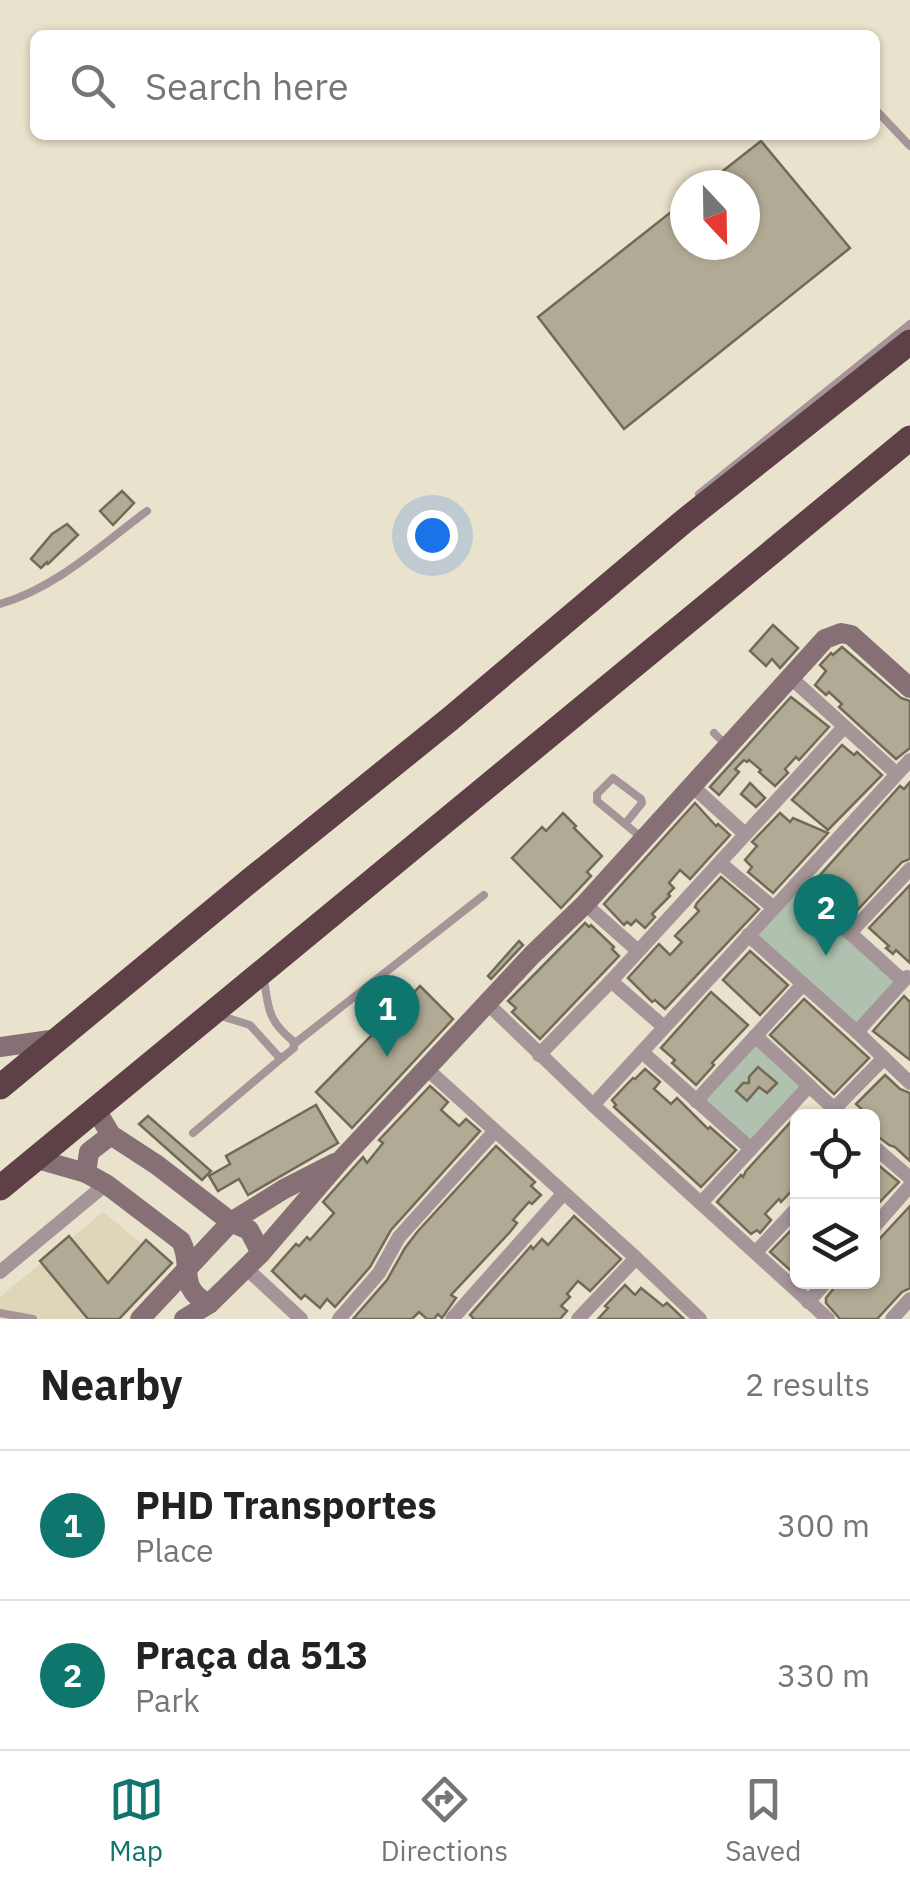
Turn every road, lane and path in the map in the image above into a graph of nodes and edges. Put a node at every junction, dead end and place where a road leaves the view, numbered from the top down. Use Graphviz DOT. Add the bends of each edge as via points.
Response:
graph roads {
  1 [pos="880,114"];
  2 [pos="910,146"];
  3 [pos="910,324"];
  4 [pos="910,343"];
  5 [pos="910,438"];
  6 [pos="696,496"];
  7 [pos="147,511"];
  8 [pos="0,604"];
  9 [pos="790,677"];
  10 [pos="910,688"];
  11 [pos="844,727"];
  12 [pos="910,760"];
  13 [pos="897,774"];
  14 [pos="692,785"];
  15 [pos="625,824"];
  16 [pos="745,834"];
  17 [pos="643,839"];
  18 [pos="720,863"];
  19 [pos="910,870"];
  20 [pos="796,884"];
  21 [pos="484,895"];
  22 [pos="584,904"];
  23 [pos="774,908"];
  24 [pos="850,933"];
  25 [pos="748,935"];
  26 [pos="637,950"];
  27 [pos="263,972"];
  28 [pos="907,978"];
  29 [pos="611,981"];
  30 [pos="803,984"];
  31 [pos="488,1004"];
  32 [pos="212,1014"];
  33 [pos="664,1027"];
  34 [pos="856,1032"];
  35 [pos="754,1036"];
  36 [pos="56,1040"];
  37 [pos="294,1044"];
  38 [pos="0,1047"];
  39 [pos="642,1052"];
  40 [pos="539,1055"];
  41 [pos="282,1057"];
  42 [pos="884,1058"];
  43 [pos="428,1070"];
  44 [pos="910,1082"];
  45 [pos="809,1086"];
  46 [pos="0,1087"];
  47 [pos="696,1101"];
  48 [pos="594,1106"];
  49 [pos="834,1109"];
  50 [pos="841,1109"];
  51 [pos="96,1110"];
  52 [pos="494,1132"];
  53 [pos="193,1133"];
  54 [pos="111,1135"];
  55 [pos="750,1149"];
  56 [pos="880,1153"];
  57 [pos="37,1159"];
  58 [pos="341,1160"];
  59 [pos="86,1173"];
  60 [pos="910,1178"];
  61 [pos="106,1184"];
  62 [pos="910,1186"];
  63 [pos="0,1188"];
  64 [pos="563,1194"];
  65 [pos="701,1203"];
  66 [pos="790,1216"];
  67 [pos="880,1220"];
  68 [pos="231,1222"];
  69 [pos="756,1252"];
  70 [pos="636,1258"];
  71 [pos="253,1261"];
  72 [pos="187,1270"];
  73 [pos="0,1272"];
  74 [pos="820,1289"];
  75 [pos="910,1299"];
  76 [pos="808,1302"];
  77 [pos="209,1304"];
  78 [pos="0,1312"];
  79 [pos="696,1318"];
  80 [pos="33,1319"];
  81 [pos="140,1319"];
  82 [pos="184,1319"];
  83 [pos="301,1319"];
  84 [pos="339,1319"];
  85 [pos="452,1319"];
  86 [pos="578,1319"];
  87 [pos="828,1319"];
  88 [pos="892,1319"];
  1 -- 2 [label="lane"];
  3 -- 6 [label="lane"];
  4 -- 36 [label="highway" via="685,515 450,720"];
  5 -- 27 [label="highway"];
  7 -- 8 [label="lane" via="56,578"];
  9 -- 10 [label="street" via="825,639 841,633"];
  9 -- 11 [label="street"];
  9 -- 14 [label="street" via="720,739"];
  11 -- 13 [label="street"];
  11 -- 16 [label="street"];
  12 -- 13 [label="street"];
  13 -- 20 [label="street"];
  14 -- 16 [label="street"];
  14 -- 17 [label="street"];
  15 -- 15 [label="lane" via="642,803 613,778 596,800"];
  15 -- 17 [label="lane"];
  16 -- 18 [label="street"];
  17 -- 22 [label="street"];
  18 -- 23 [label="street"];
  18 -- 26 [label="street"];
  19 -- 24 [label="street"];
  20 -- 23 [label="street"];
  20 -- 24 [label="street"];
  21 -- 37 [label="lane"];
  22 -- 26 [label="street"];
  22 -- 31 [label="street"];
  23 -- 25 [label="street"];
  24 -- 28 [label="street"];
  25 -- 30 [label="street"];
  25 -- 33 [label="street"];
  26 -- 29 [label="street"];
  27 -- 32 [label="highway"];
  27 -- 37 [label="lane" via="270,1016"];
  28 -- 34 [label="street"];
  29 -- 33 [label="street"];
  29 -- 40 [label="street"];
  30 -- 34 [label="street"];
  30 -- 35 [label="street"];
  31 -- 40 [label="street"];
  31 -- 43 [label="street"];
  32 -- 41 [label="lane" via="246,1023"];
  32 -- 51 [label="highway"];
  33 -- 39 [label="street"];
  34 -- 42 [label="street"];
  35 -- 45 [label="street"];
  35 -- 47 [label="street"];
  36 -- 38 [label="street"];
  36 -- 46 [label="highway"];
  37 -- 41 [label="lane"];
  39 -- 47 [label="street"];
  39 -- 48 [label="street"];
  40 -- 48 [label="street"];
  41 -- 53 [label="lane"];
  42 -- 44 [label="street"];
  42 -- 50 [label="street"];
  43 -- 52 [label="street"];
  43 -- 58 [label="street"];
  45 -- 49 [label="street"];
  45 -- 55 [label="street"];
  47 -- 55 [label="street"];
  48 -- 65 [label="street"];
  51 -- 54 [label="street"];
  51 -- 57 [label="highway"];
  52 -- 64 [label="street"];
  52 -- 84 [label="street" via="400,1237"];
  54 -- 59 [label="street" via="89,1152"];
  54 -- 68 [label="street"];
  55 -- 65 [label="street"];
  56 -- 60 [label="street"];
  57 -- 59 [label="street"];
  57 -- 63 [label="highway"];
  58 -- 68 [label="street"];
  58 -- 71 [label="street"];
  59 -- 61 [label="street"];
  61 -- 72 [label="street" via="181,1242"];
  61 -- 73 [label="street"];
  62 -- 67 [label="street"];
  64 -- 70 [label="street"];
  64 -- 85 [label="street"];
  65 -- 69 [label="street"];
  66 -- 69 [label="street"];
  68 -- 71 [label="street" via="249,1230"];
  68 -- 72 [label="street"];
  69 -- 76 [label="street"];
  70 -- 79 [label="street"];
  70 -- 86 [label="street"];
  71 -- 77 [label="street"];
  71 -- 83 [label="street"];
  72 -- 77 [label="street" via="191,1289"];
  72 -- 81 [label="street"];
  74 -- 76 [label="street"];
  75 -- 88 [label="street"];
  76 -- 87 [label="street"];
  77 -- 82 [label="street"];
  78 -- 80 [label="lane"];
}
